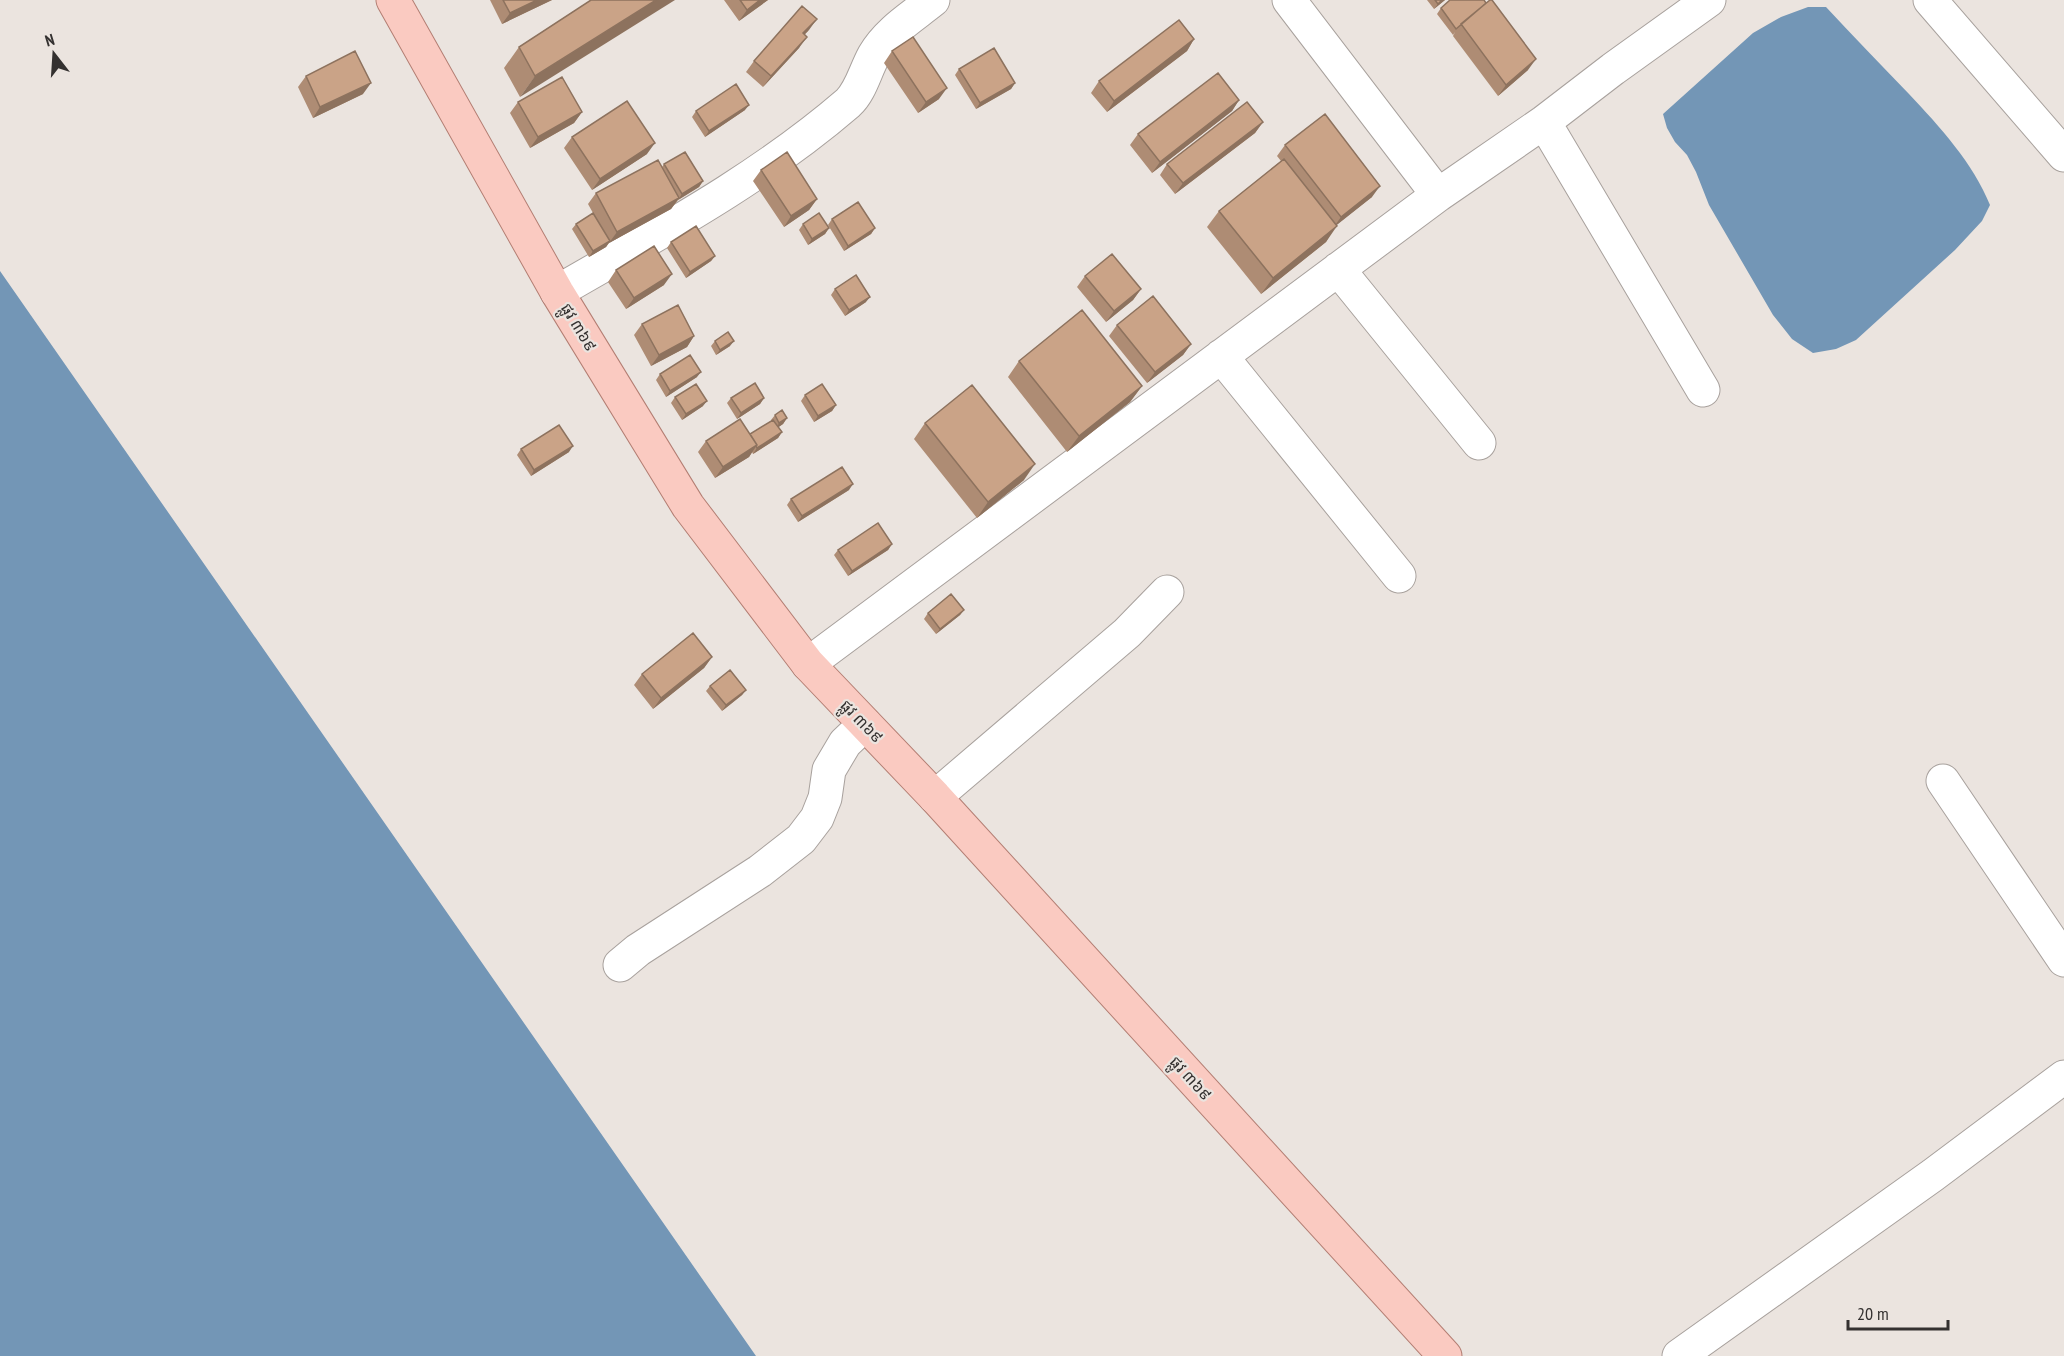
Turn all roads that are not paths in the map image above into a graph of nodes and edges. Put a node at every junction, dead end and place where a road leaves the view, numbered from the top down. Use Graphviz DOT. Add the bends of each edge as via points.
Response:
graph roads {
  1 [pos="393,0"];
  2 [pos="933,0"];
  3 [pos="1289,0"];
  4 [pos="1709,0"];
  5 [pos="1930,0"];
  6 [pos="1544,123"];
  7 [pos="2064,155"];
  8 [pos="1438,195"];
  9 [pos="1338,269"];
  10 [pos="557,292"];
  11 [pos="1221,356"];
  12 [pos="1703,390"];
  13 [pos="1479,443"];
  14 [pos="1398,576"];
  15 [pos="1167,592"];
  16 [pos="808,664"];
  17 [pos="865,724"];
  18 [pos="1943,781"];
  19 [pos="935,797"];
  20 [pos="2064,960"];
  21 [pos="620,965"];
  22 [pos="2064,1077"];
  23 [pos="1445,1356"];
  24 [pos="1679,1356"];
  1 -- 10 [label="main road, ផ្លូវ ៣៦៩"];
  2 -- 10 [label="street" via="888,35 851,100 817,129 726,193"];
  3 -- 8 [label="street"];
  4 -- 6 [label="street"];
  5 -- 7 [label="street"];
  6 -- 8 [label="street"];
  6 -- 12 [label="street"];
  8 -- 9 [label="street"];
  9 -- 11 [label="street"];
  9 -- 13 [label="street"];
  10 -- 16 [label="main road, ផ្លូវ ៣៦៩" via="688,506"];
  11 -- 14 [label="street"];
  11 -- 16 [label="street"];
  15 -- 19 [label="street" via="1127,633"];
  16 -- 17 [label="main road, ផ្លូវ ៣៦៩"];
  17 -- 19 [label="main road, ផ្លូវ ៣៦៩"];
  17 -- 21 [label="street" via="845,743 829,770 817,818 801,839"];
  18 -- 20 [label="street"];
  19 -- 23 [label="main road, ផ្លូវ ៣៦៩"];
  22 -- 24 [label="street"];
}
